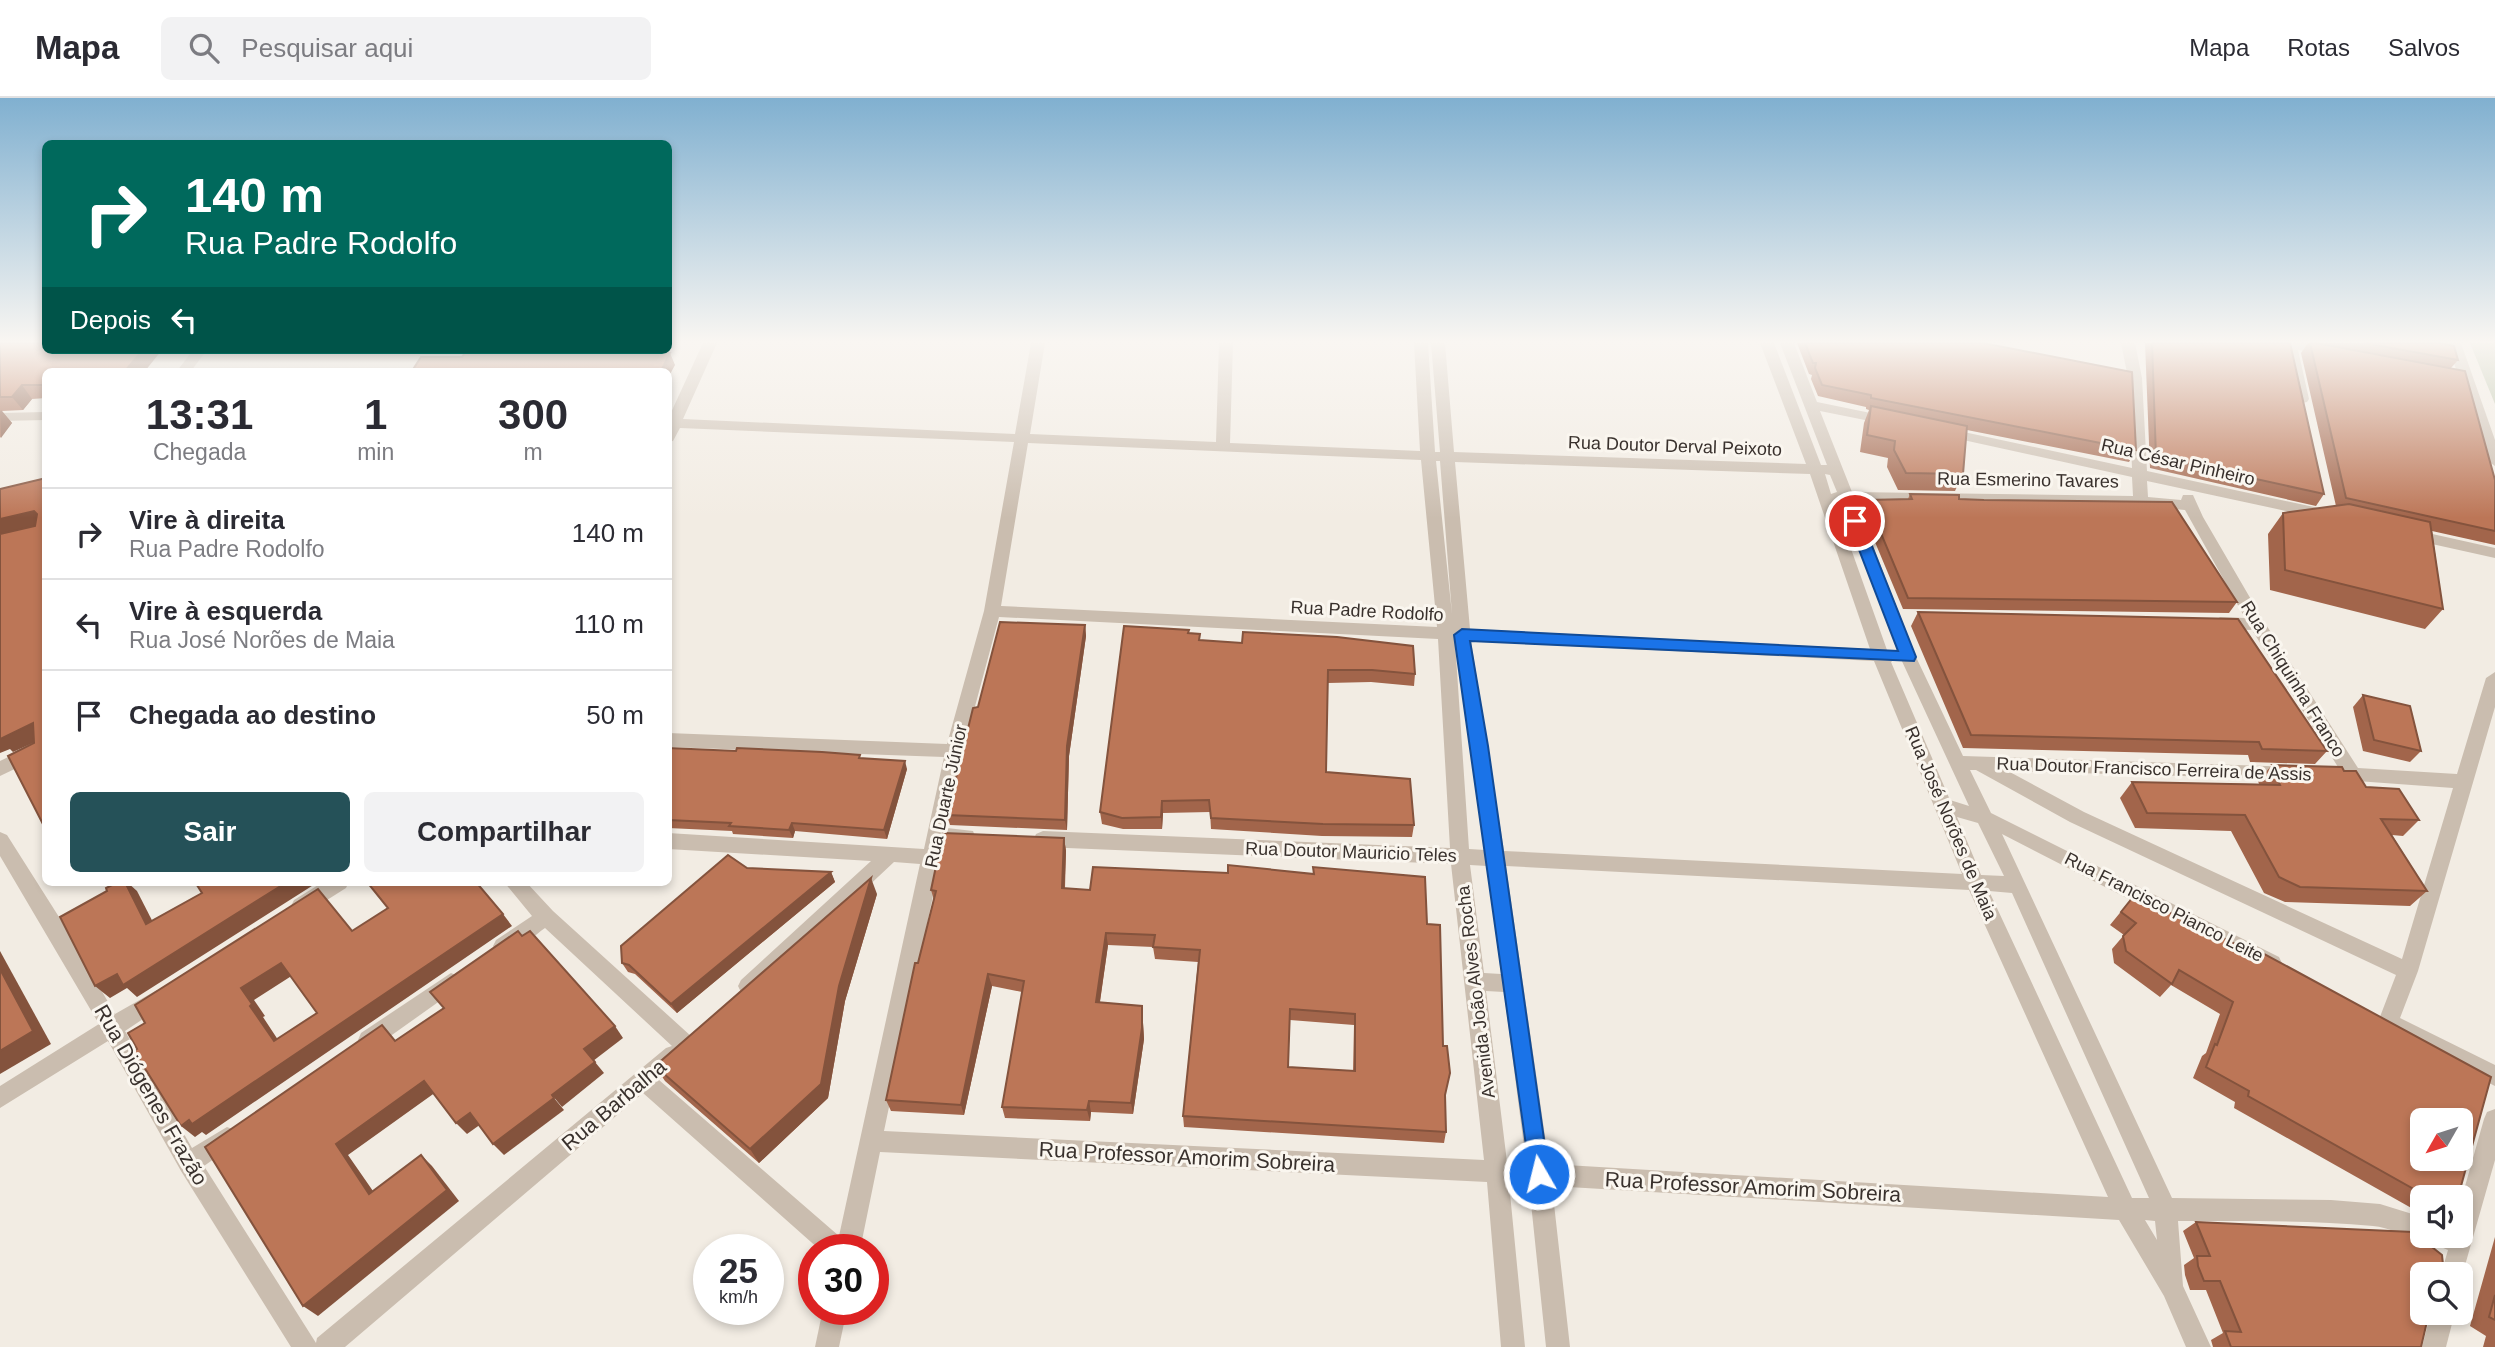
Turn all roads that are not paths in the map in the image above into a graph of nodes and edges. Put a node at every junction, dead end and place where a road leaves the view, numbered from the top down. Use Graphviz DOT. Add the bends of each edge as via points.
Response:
graph roads {
  1 [pos="682,401"];
  2 [pos="1026,401"];
  3 [pos="1224,401"];
  4 [pos="1433,401"];
  5 [pos="1434,401"];
  6 [pos="1789,401"];
  7 [pos="1810,401"];
  8 [pos="2132,401"];
  9 [pos="2303,401"];
  10 [pos="2470,401"];
  11 [pos="1811,405"];
  12 [pos="2305,410"];
  13 [pos="42,416"];
  14 [pos="0,417"];
  15 [pos="672,421"];
  16 [pos="672,423"];
  17 [pos="1905,424"];
  18 [pos="1932,430"];
  19 [pos="1019,439"];
  20 [pos="1223,446"];
  21 [pos="1428,456"];
  22 [pos="1448,457"];
  23 [pos="2495,461"];
  24 [pos="1835,470"];
  25 [pos="1816,471"];
  26 [pos="2141,473"];
  27 [pos="2184,484"];
  28 [pos="1824,497"];
  29 [pos="1846,497"];
  30 [pos="2141,501"];
  31 [pos="2190,506"];
  32 [pos="2331,512"];
  33 [pos="2392,530"];
  34 [pos="2495,553"];
  35 [pos="992,611"];
  36 [pos="1866,617"];
  37 [pos="1899,618"];
  38 [pos="2203,623"];
  39 [pos="2257,624"];
  40 [pos="1454,634"];
  41 [pos="1880,655"];
  42 [pos="1908,657"];
  43 [pos="2495,678"];
  44 [pos="672,740"];
  45 [pos="1452,742"];
  46 [pos="2487,743"];
  47 [pos="1480,746"];
  48 [pos="42,748"];
  49 [pos="954,751"];
  50 [pos="1957,763"];
  51 [pos="1979,764"];
  52 [pos="0,769"];
  53 [pos="2352,774"];
  54 [pos="2464,782"];
  55 [pos="1941,805"];
  56 [pos="1985,818"];
  57 [pos="936,835"];
  58 [pos="991,837"];
  59 [pos="1019,838"];
  60 [pos="0,840"];
  61 [pos="672,841"];
  62 [pos="892,853"];
  63 [pos="932,857"];
  64 [pos="1460,857"];
  65 [pos="1493,858"];
  66 [pos="1975,883"];
  67 [pos="2018,885"];
  68 [pos="333,886"];
  69 [pos="517,886"];
  70 [pos="75,911"];
  71 [pos="545,917"];
  72 [pos="282,919"];
  73 [pos="52,923"];
  74 [pos="488,956"];
  75 [pos="2408,971"];
  76 [pos="465,972"];
  77 [pos="2290,972"];
  78 [pos="1474,981"];
  79 [pos="1511,984"];
  80 [pos="179,985"];
  81 [pos="734,999"];
  82 [pos="705,1026"];
  83 [pos="111,1029"];
  84 [pos="685,1044"];
  85 [pos="350,1052"];
  86 [pos="2495,1076"];
  87 [pos="645,1080"];
  88 [pos="0,1098"];
  89 [pos="2495,1119"];
  90 [pos="247,1123"];
  91 [pos="872,1141"];
  92 [pos="189,1163"];
  93 [pos="1497,1172"];
  94 [pos="1539,1174"];
  95 [pos="2471,1185"];
  96 [pos="2125,1209"];
  97 [pos="2166,1211"];
  98 [pos="2410,1224"];
  99 [pos="820,1234"];
  100 [pos="852,1234"];
  101 [pos="2172,1288"];
  102 [pos="832,1325"];
  103 [pos="2440,1325"];
  104 [pos="305,1347"];
  105 [pos="326,1347"];
  106 [pos="827,1347"];
  107 [pos="1513,1347"];
  108 [pos="1558,1347"];
  109 [pos="2199,1347"];
  110 [pos="2434,1347"];
  1 -- 15 [label="street"];
  2 -- 19 [label="street, Rua Duarte Júnior"];
  3 -- 20 [label="street"];
  4 -- 21 [label="street, Avenida João Alves Rocha"];
  5 -- 22 [label="street, Avenida João Alves Rocha"];
  6 -- 25 [label="street, Rua José Norões de Maia"];
  7 -- 11 [label="street, Rua José Norões de Maia"];
  8 -- 26 [label="street"];
  9 -- 12 [label="street"];
  10 -- 23 [label="street"];
  11 -- 17 [label="street"];
  11 -- 24 [label="street, Rua José Norões de Maia"];
  13 -- 14 [label="street"];
  16 -- 19 [label="street, Rua Doutor Derval Peixoto"];
  18 -- 26 [label="street, Rua César Pinheiro"];
  19 -- 20 [label="street, Rua Doutor Derval Peixoto"];
  19 -- 35 [label="street, Rua Duarte Júnior"];
  20 -- 21 [label="street, Rua Doutor Derval Peixoto"];
  21 -- 22 [label="street, Rua Doutor Derval Peixoto"];
  21 -- 40 [label="street, Avenida João Alves Rocha"];
  22 -- 25 [label="street, Rua Doutor Derval Peixoto"];
  22 -- 40 [label="street, Avenida João Alves Rocha"];
  24 -- 25 [label="street, Rua Doutor Derval Peixoto"];
  24 -- 29 [label="street, Rua José Norões de Maia"];
  25 -- 28 [label="street, Rua José Norões de Maia"];
  26 -- 27 [label="street, Rua César Pinheiro"];
  26 -- 30 [label="street"];
  27 -- 31 [label="street, Rua Chiquinha Franco"];
  27 -- 32 [label="street, Rua César Pinheiro"];
  28 -- 29 [label="street, Rua Esmerino Tavares"];
  28 -- 36 [label="street, Rua José Norões de Maia"];
  29 -- 30 [label="street, Rua Esmerino Tavares"];
  29 -- 37 [label="street, Rua José Norões de Maia"];
  30 -- 31 [label="street, Rua Esmerino Tavares"];
  31 -- 39 [label="street, Rua Chiquinha Franco"];
  33 -- 34 [label="street"];
  35 -- 40 [label="street, Rua Padre Rodolfo"];
  35 -- 49 [label="street, Rua Duarte Júnior"];
  36 -- 37 [label="street"];
  36 -- 41 [label="street, Rua José Norões de Maia"];
  37 -- 42 [label="street, Rua José Norões de Maia"];
  38 -- 39 [label="street"];
  39 -- 53 [label="street, Rua Chiquinha Franco"];
  40 -- 41 [label="street, Rua Padre Rodolfo"];
  40 -- 45 [label="street, Avenida João Alves Rocha"];
  40 -- 47 [label="street, Avenida João Alves Rocha"];
  41 -- 42 [label="street, Rua Padre Rodolfo"];
  41 -- 55 [label="street, Rua José Norões de Maia"];
  42 -- 50 [label="street, Rua José Norões de Maia"];
  43 -- 46 [label="street"];
  44 -- 49 [label="street"];
  45 -- 47 [label="street"];
  45 -- 64 [label="street, Avenida João Alves Rocha"];
  46 -- 54 [label="street"];
  47 -- 65 [label="street, Avenida João Alves Rocha"];
  48 -- 52 [label="street"];
  49 -- 57 [label="street, Rua Duarte Júnior"];
  50 -- 51 [label="street, Rua Doutor Francisco Ferreira de Assis"];
  50 -- 56 [label="street, Rua José Norões de Maia"];
  51 -- 53 [label="street, Rua Doutor Francisco Ferreira de Assis"];
  51 -- 75 [label="street" via="2077,817"];
  53 -- 54 [label="street, Rua Chiquinha Franco"];
  54 -- 75 [label="street"];
  55 -- 56 [label="street, Rua Francisco Pianco Leite"];
  55 -- 66 [label="street, Rua José Norões de Maia"];
  56 -- 67 [label="street, Rua José Norões de Maia"];
  56 -- 77 [label="street, Rua Francisco Pianco Leite"];
  57 -- 58 [label="street"];
  57 -- 63 [label="street, Rua Duarte Júnior"];
  59 -- 64 [label="street, Rua Doutor Mauricio Teles"];
  60 -- 73 [label="street, Rua Diógenes Frazão"];
  61 -- 62 [label="street"];
  62 -- 63 [label="street"];
  62 -- 81 [label="street"];
  63 -- 91 [label="street, Rua Duarte Júnior"];
  64 -- 65 [label="street, Rua Doutor Mauricio Teles"];
  64 -- 78 [label="street, Avenida João Alves Rocha"];
  65 -- 66 [label="street, Rua Doutor Mauricio Teles"];
  65 -- 79 [label="street, Avenida João Alves Rocha"];
  66 -- 67 [label="street, Rua Doutor Mauricio Teles"];
  66 -- 96 [label="street, Rua José Norões de Maia"];
  67 -- 97 [label="street, Rua José Norões de Maia"];
  68 -- 72 [label="street"];
  69 -- 71 [label="street"];
  70 -- 73 [label="street"];
  71 -- 74 [label="street"];
  71 -- 84 [label="street"];
  73 -- 83 [label="street, Rua Diógenes Frazão"];
  75 -- 86 [label="street" via="2382,1019"];
  76 -- 85 [label="street"];
  78 -- 79 [label="street"];
  78 -- 93 [label="street, Avenida João Alves Rocha"];
  79 -- 94 [label="street, Avenida João Alves Rocha"];
  80 -- 83 [label="street"];
  82 -- 84 [label="street, Rua Barbalha"];
  83 -- 88 [label="street"];
  83 -- 92 [label="street, Rua Diógenes Frazão"];
  84 -- 87 [label="street, Rua Barbalha"];
  87 -- 99 [label="street"];
  87 -- 105 [label="street, Rua Barbalha"];
  89 -- 95 [label="street"];
  90 -- 92 [label="street"];
  91 -- 93 [label="street, Rua Professor Amorim Sobreira"];
  91 -- 100 [label="street, Rua Duarte Júnior"];
  92 -- 104 [label="street, Rua Diógenes Frazão"];
  93 -- 94 [label="street, Rua Professor Amorim Sobreira"];
  93 -- 107 [label="street, Avenida João Alves Rocha"];
  94 -- 96 [label="street, Rua Professor Amorim Sobreira"];
  94 -- 108 [label="street, Avenida João Alves Rocha"];
  96 -- 97 [label="street, Rua Professor Amorim Sobreira"];
  96 -- 101 [label="street, Rua José Norões de Maia"];
  97 -- 98 [label="street, Rua Professor Amorim Sobreira" via="2331,1211 2380,1215"];
  97 -- 101 [label="street, Rua José Norões de Maia"];
  101 -- 109 [label="street, Rua José Norões de Maia"];
  102 -- 106 [label="street"];
  103 -- 110 [label="street"];
}
